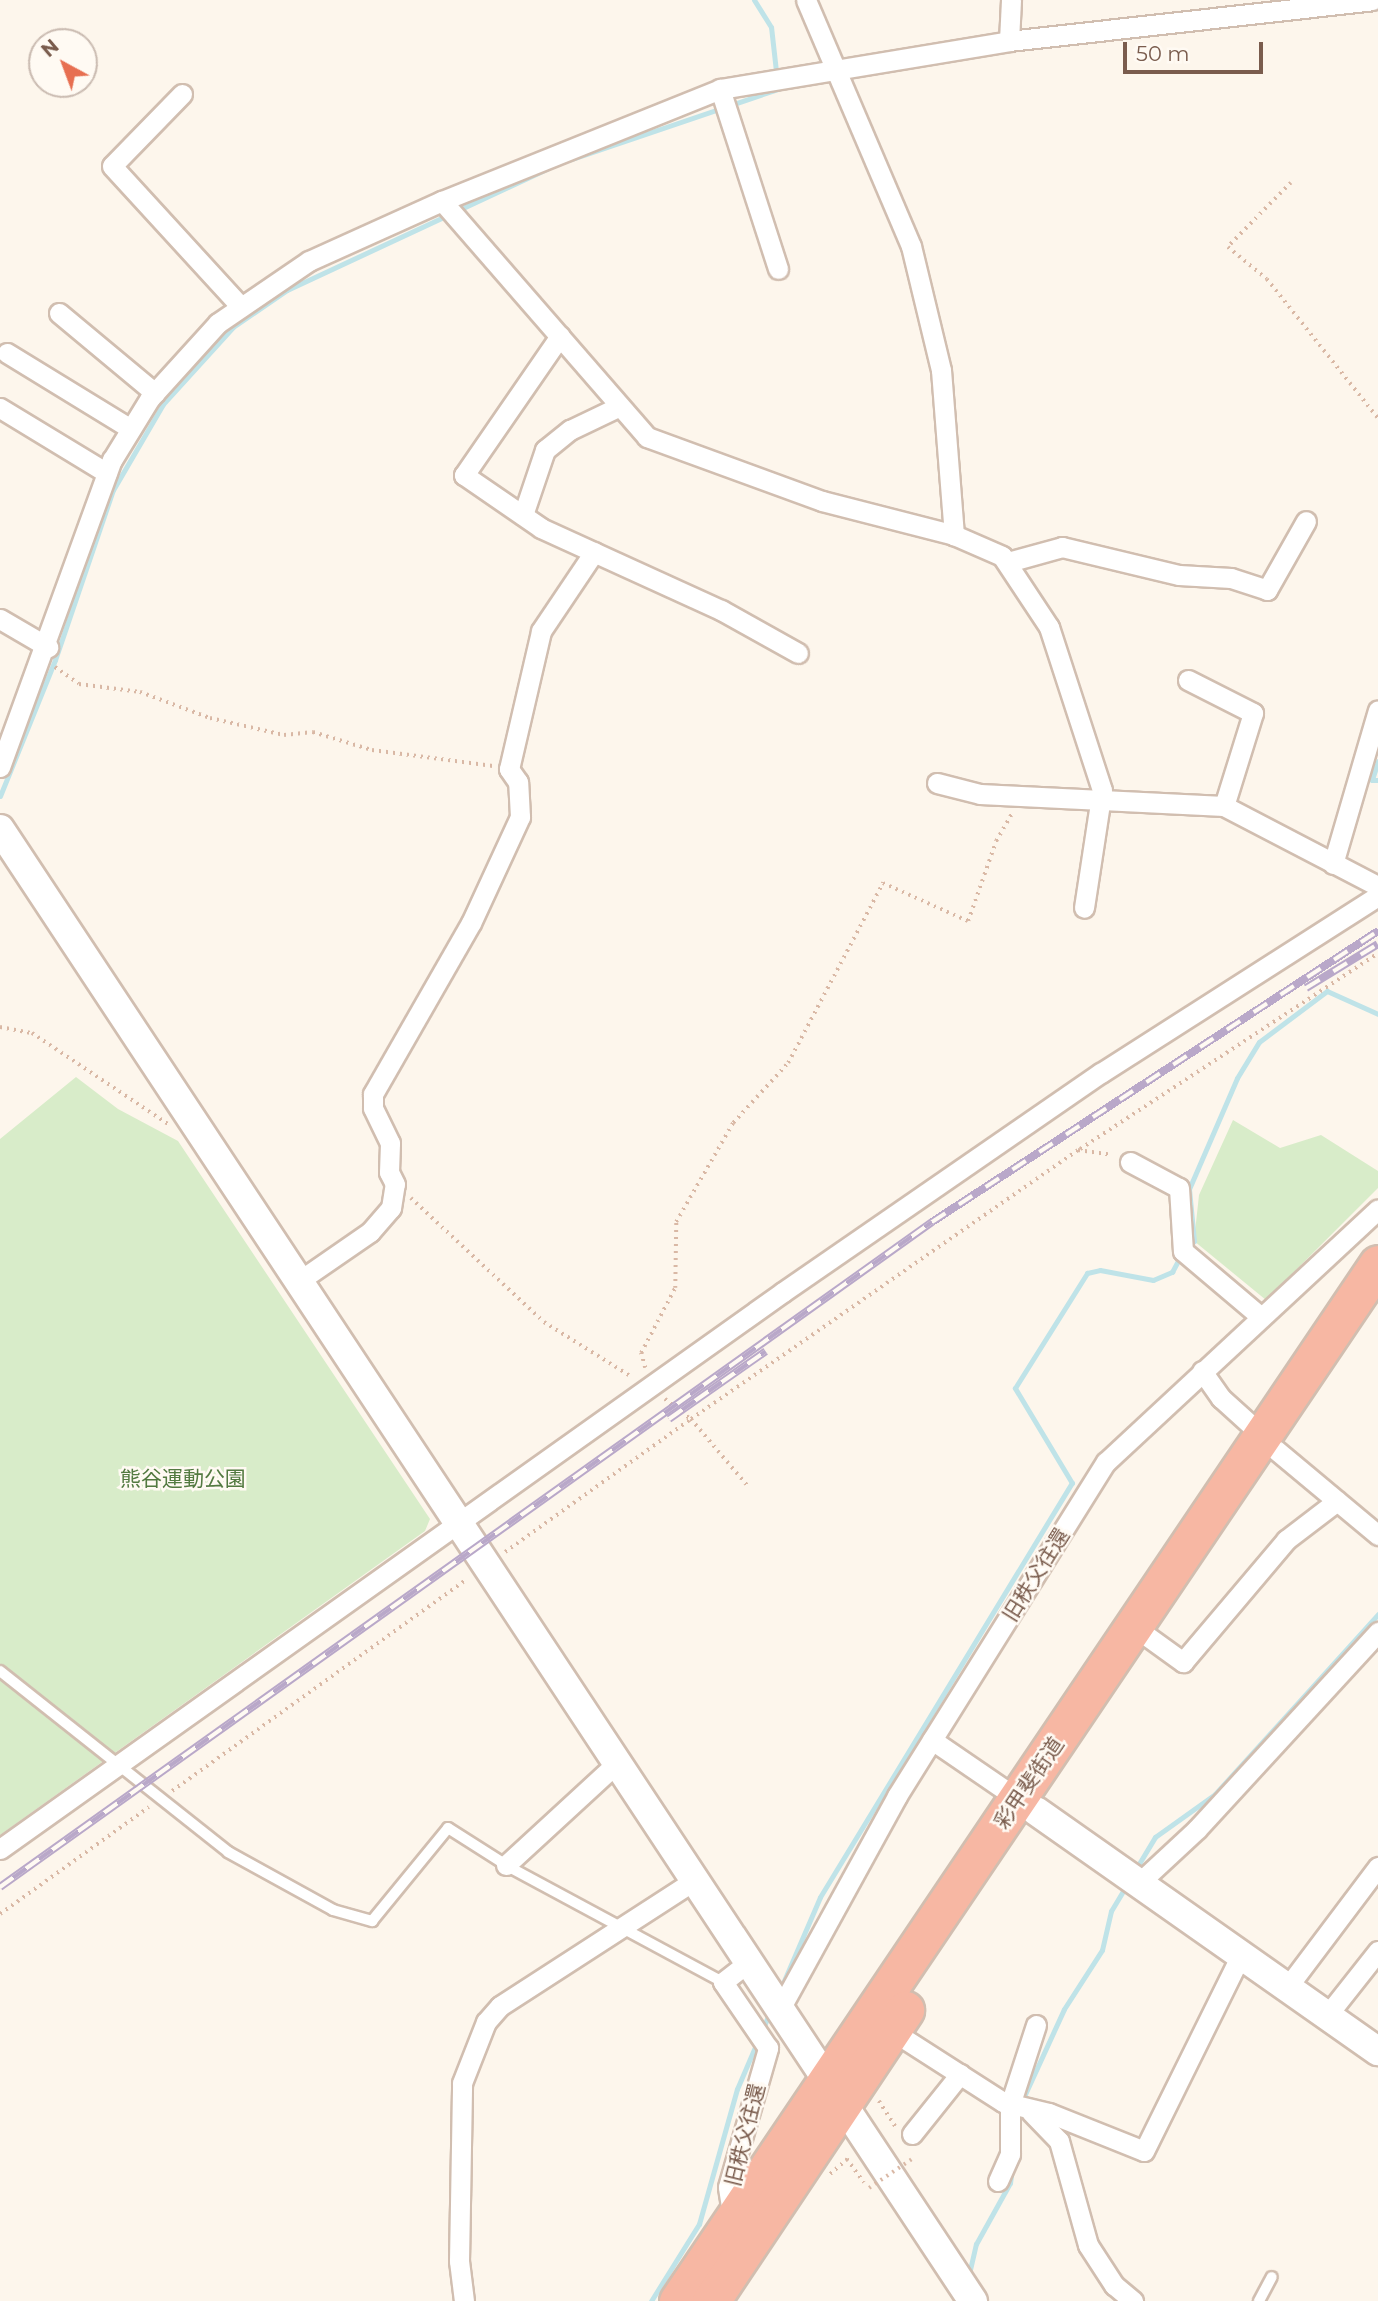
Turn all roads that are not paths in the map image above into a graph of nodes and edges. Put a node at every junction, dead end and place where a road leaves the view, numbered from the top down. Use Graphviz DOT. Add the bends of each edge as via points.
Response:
graph roads {
  1 [pos="806,0"];
  2 [pos="1011,0"];
  3 [pos="1207,0"];
  4 [pos="1372,0"];
  5 [pos="1199,19"];
  6 [pos="1009,41"];
  7 [pos="838,66"];
  8 [pos="721,92"];
  9 [pos="182,94"];
  10 [pos="443,201"];
  11 [pos="778,269"];
  12 [pos="241,307"];
  13 [pos="59,313"];
  14 [pos="560,336"];
  15 [pos="7,353"];
  16 [pos="155,393"];
  17 [pos="620,406"];
  18 [pos="0,408"];
  19 [pos="131,429"];
  20 [pos="107,473"];
  21 [pos="523,515"];
  22 [pos="1306,521"];
  23 [pos="954,536"];
  24 [pos="594,552"];
  25 [pos="1008,562"];
  26 [pos="0,619"];
  27 [pos="45,653"];
  28 [pos="798,653"];
  29 [pos="1188,680"];
  30 [pos="1378,710"];
  31 [pos="0,767"];
  32 [pos="937,783"];
  33 [pos="1100,800"];
  34 [pos="1224,806"];
  35 [pos="0,829"];
  36 [pos="1332,864"];
  37 [pos="1378,886"];
  38 [pos="1378,896"];
  39 [pos="1084,908"];
  40 [pos="1130,1162"];
  41 [pos="1378,1209"];
  42 [pos="1378,1264"];
  43 [pos="299,1281"];
  44 [pos="1378,1302"];
  45 [pos="1260,1317"];
  46 [pos="1202,1371"];
  47 [pos="1269,1442"];
  48 [pos="1337,1501"];
  49 [pos="458,1523"];
  50 [pos="1378,1535"];
  51 [pos="1142,1632"];
  52 [pos="1378,1632"];
  53 [pos="0,1671"];
  54 [pos="932,1740"];
  55 [pos="617,1763"];
  56 [pos="115,1766"];
  57 [pos="1027,1805"];
  58 [pos="0,1849"];
  59 [pos="506,1865"];
  60 [pos="1378,1867"];
  61 [pos="695,1880"];
  62 [pos="1140,1882"];
  63 [pos="624,1928"];
  64 [pos="1378,1951"];
  65 [pos="1242,1953"];
  66 [pos="749,1962"];
  67 [pos="723,1982"];
  68 [pos="1289,1985"];
  69 [pos="773,1999"];
  70 [pos="1329,2013"];
  71 [pos="881,2024"];
  72 [pos="1036,2025"];
  73 [pos="1378,2051"];
  74 [pos="960,2074"];
  75 [pos="836,2092"];
  76 [pos="1010,2105"];
  77 [pos="1031,2112"];
  78 [pos="912,2134"];
  79 [pos="998,2181"];
  80 [pos="734,2224"];
  81 [pos="1272,2277"];
  82 [pos="464,2301"];
  83 [pos="678,2301"];
  84 [pos="711,2301"];
  85 [pos="973,2301"];
  86 [pos="1133,2301"];
  87 [pos="1258,2301"];
  1 -- 7 [label="street"];
  2 -- 6 [label="street"];
  3 -- 5 [label="street"];
  4 -- 5 [label="street"];
  5 -- 6 [label="street"];
  6 -- 7 [label="street"];
  7 -- 8 [label="street"];
  7 -- 23 [label="street" via="911,246 923,294 941,370"];
  8 -- 10 [label="street"];
  8 -- 11 [label="street"];
  9 -- 12 [label="street" via="112,166"];
  10 -- 12 [label="street" via="309,261"];
  10 -- 14 [label="street"];
  12 -- 16 [label="street" via="218,323"];
  13 -- 16 [label="street"];
  14 -- 17 [label="street"];
  14 -- 21 [label="street" via="464,474"];
  15 -- 19 [label="street"];
  16 -- 19 [label="street"];
  17 -- 21 [label="street" via="570,430 545,450"];
  17 -- 23 [label="street" via="647,437 821,501"];
  18 -- 20 [label="street"];
  19 -- 20 [label="street"];
  20 -- 27 [label="street"];
  21 -- 24 [label="street"];
  22 -- 25 [label="street" via="1267,590 1231,578 1179,575 1062,547"];
  23 -- 25 [label="street"];
  24 -- 28 [label="street"];
  24 -- 43 [label="street" via="541,631 509,769 518,782 520,817 471,923 373,1094 373,1108 390,1143 395,1197 370,1232"];
  25 -- 33 [label="street" via="1049,627 1102,790"];
  26 -- 27 [label="street"];
  27 -- 31 [label="street"];
  29 -- 34 [label="street" via="1253,713"];
  30 -- 36 [label="street"];
  32 -- 33 [label="street" via="980,794"];
  33 -- 34 [label="street"];
  33 -- 39 [label="street"];
  34 -- 36 [label="street"];
  35 -- 43 [label="street"];
  36 -- 37 [label="street"];
  38 -- 49 [label="street" via="1101,1073"];
  40 -- 45 [label="street" via="1179,1188 1179,1234 1189,1261"];
  41 -- 45 [label="street, 旧秩父往還"];
  42 -- 47 [label="highway, 彩甲斐街道"];
  43 -- 49 [label="street"];
  44 -- 47 [label="highway, 彩甲斐街道"];
  45 -- 46 [label="street, 旧秩父往還"];
  46 -- 47 [label="street" via="1221,1398"];
  46 -- 54 [label="street, 旧秩父往還" via="1106,1462"];
  47 -- 48 [label="street"];
  47 -- 51 [label="highway, 彩甲斐街道"];
  48 -- 50 [label="street"];
  48 -- 51 [label="street" via="1286,1540 1183,1662"];
  49 -- 55 [label="street"];
  49 -- 56 [label="street"];
  51 -- 57 [label="highway, 彩甲斐街道"];
  52 -- 62 [label="street" via="1197,1829"];
  53 -- 56 [label="lane"];
  54 -- 57 [label="street"];
  54 -- 69 [label="street, 旧秩父往還"];
  55 -- 59 [label="street"];
  55 -- 61 [label="street"];
  56 -- 58 [label="street"];
  56 -- 59 [label="lane" via="228,1852 333,1910 372,1921 448,1828"];
  57 -- 62 [label="street"];
  57 -- 71 [label="highway, 彩甲斐街道"];
  59 -- 63 [label="lane"];
  60 -- 68 [label="street"];
  61 -- 63 [label="street"];
  61 -- 66 [label="street"];
  62 -- 65 [label="street"];
  63 -- 67 [label="lane"];
  63 -- 82 [label="street" via="500,2006 486,2022 462,2083 459,2261"];
  64 -- 70 [label="street"];
  65 -- 68 [label="street"];
  65 -- 77 [label="street" via="1144,2151 1049,2113"];
  66 -- 67 [label="street"];
  66 -- 69 [label="street"];
  67 -- 80 [label="street, 旧秩父往還" via="768,2048 728,2187"];
  68 -- 70 [label="street"];
  69 -- 75 [label="street"];
  70 -- 73 [label="street"];
  71 -- 74 [label="street"];
  71 -- 75 [label="highway, 彩甲斐街道"];
  72 -- 76 [label="street"];
  74 -- 76 [label="street"];
  74 -- 78 [label="street"];
  75 -- 80 [label="highway, 彩甲斐街道"];
  75 -- 84 [label="highway, 彩甲斐街道"];
  75 -- 85 [label="street"];
  76 -- 77 [label="street"];
  76 -- 79 [label="street" via="1010,2154"];
  77 -- 86 [label="street" via="1059,2141 1088,2245 1114,2285"];
  80 -- 83 [label="highway, 彩甲斐街道"];
  81 -- 87 [label="lane"];
}
